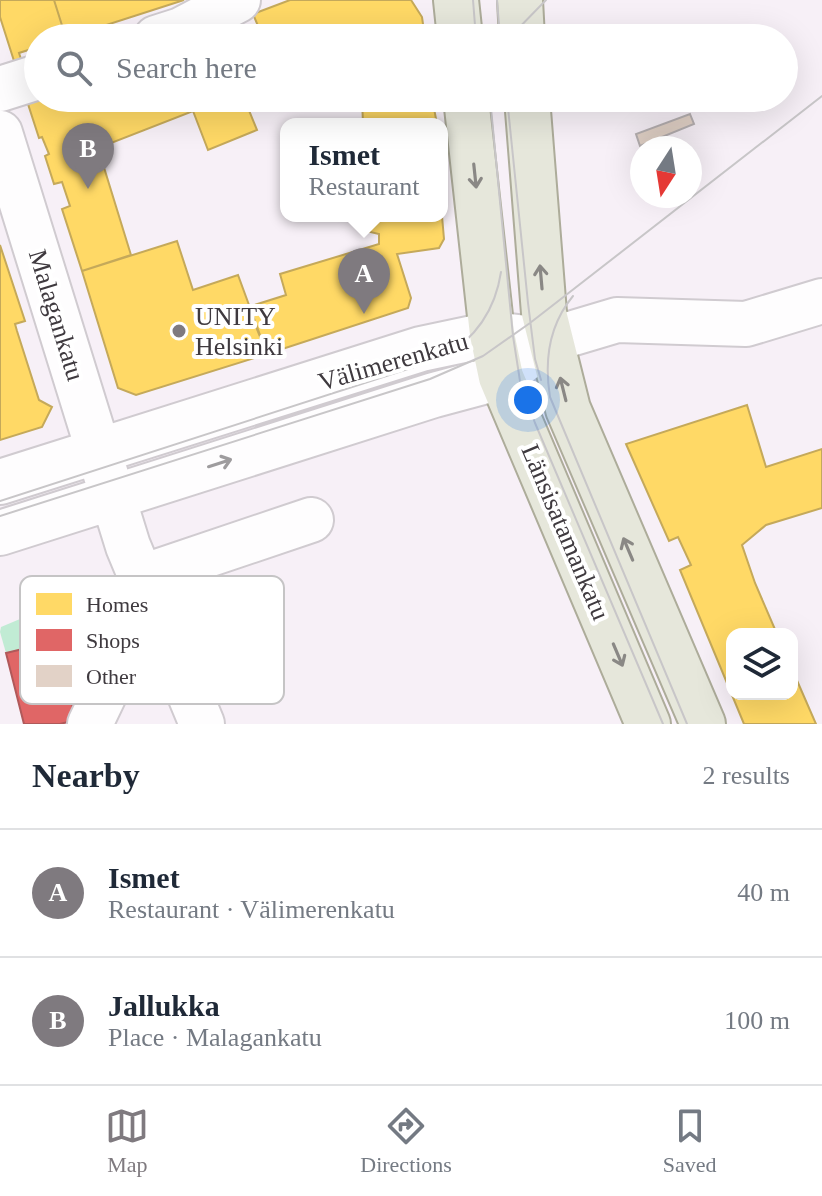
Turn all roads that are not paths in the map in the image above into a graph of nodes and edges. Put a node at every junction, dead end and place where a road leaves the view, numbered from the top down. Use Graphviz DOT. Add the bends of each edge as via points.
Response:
graph roads {
  1 [pos="238,0"];
  2 [pos="456,0"];
  3 [pos="520,0"];
  4 [pos="192,24"];
  5 [pos="459,24"];
  6 [pos="521,24"];
  7 [pos="24,81"];
  8 [pos="0,89"];
  9 [pos="468,112"];
  10 [pos="528,112"];
  11 [pos="0,133"];
  12 [pos="822,301"];
  13 [pos="492,334"];
  14 [pos="550,340"];
  15 [pos="501,377"];
  16 [pos="99,451"];
  17 [pos="0,482"];
  18 [pos="113,498"];
  19 [pos="311,520"];
  20 [pos="0,533"];
  21 [pos="140,576"];
  22 [pos="186,576"];
  23 [pos="100,704"];
  24 [pos="193,704"];
  25 [pos="90,724"];
  26 [pos="202,724"];
  27 [pos="648,724"];
  28 [pos="703,724"];
  1 -- 4 [label="street"];
  2 -- 5 [label="main road"];
  3 -- 6 [label="main road"];
  7 -- 8 [label="street"];
  9 -- 13 [label="main road, Länsisatamankatu, one-way"];
  14 -- 10 [label="main road, Länsisatamankatu, one-way"];
  11 -- 16 [label="street, Malagankatu"];
  12 -- 14 [label="street" via="746,324 617,320"];
  13 -- 14 [label="street, Välimerenkatu"];
  13 -- 15 [label="main road, Länsisatamankatu"];
  13 -- 16 [label="street, Välimerenkatu" via="421,349"];
  14 -- 15 [label="street, Välimerenkatu"];
  28 -- 14 [label="main road, Länsisatamankatu, one-way" via="568,409"];
  18 -- 15 [label="street, Välimerenkatu, one-way"];
  15 -- 27 [label="main road, Länsisatamankatu, one-way"];
  16 -- 17 [label="street, Välimerenkatu"];
  16 -- 18 [label="street, Malagankatu"];
  18 -- 20 [label="street, Välimerenkatu"];
  18 -- 21 [label="street, Malagankatu"];
  19 -- 22 [label="street"];
  23 -- 25 [label="street"];
  24 -- 26 [label="street, Malagankatu"];
}
